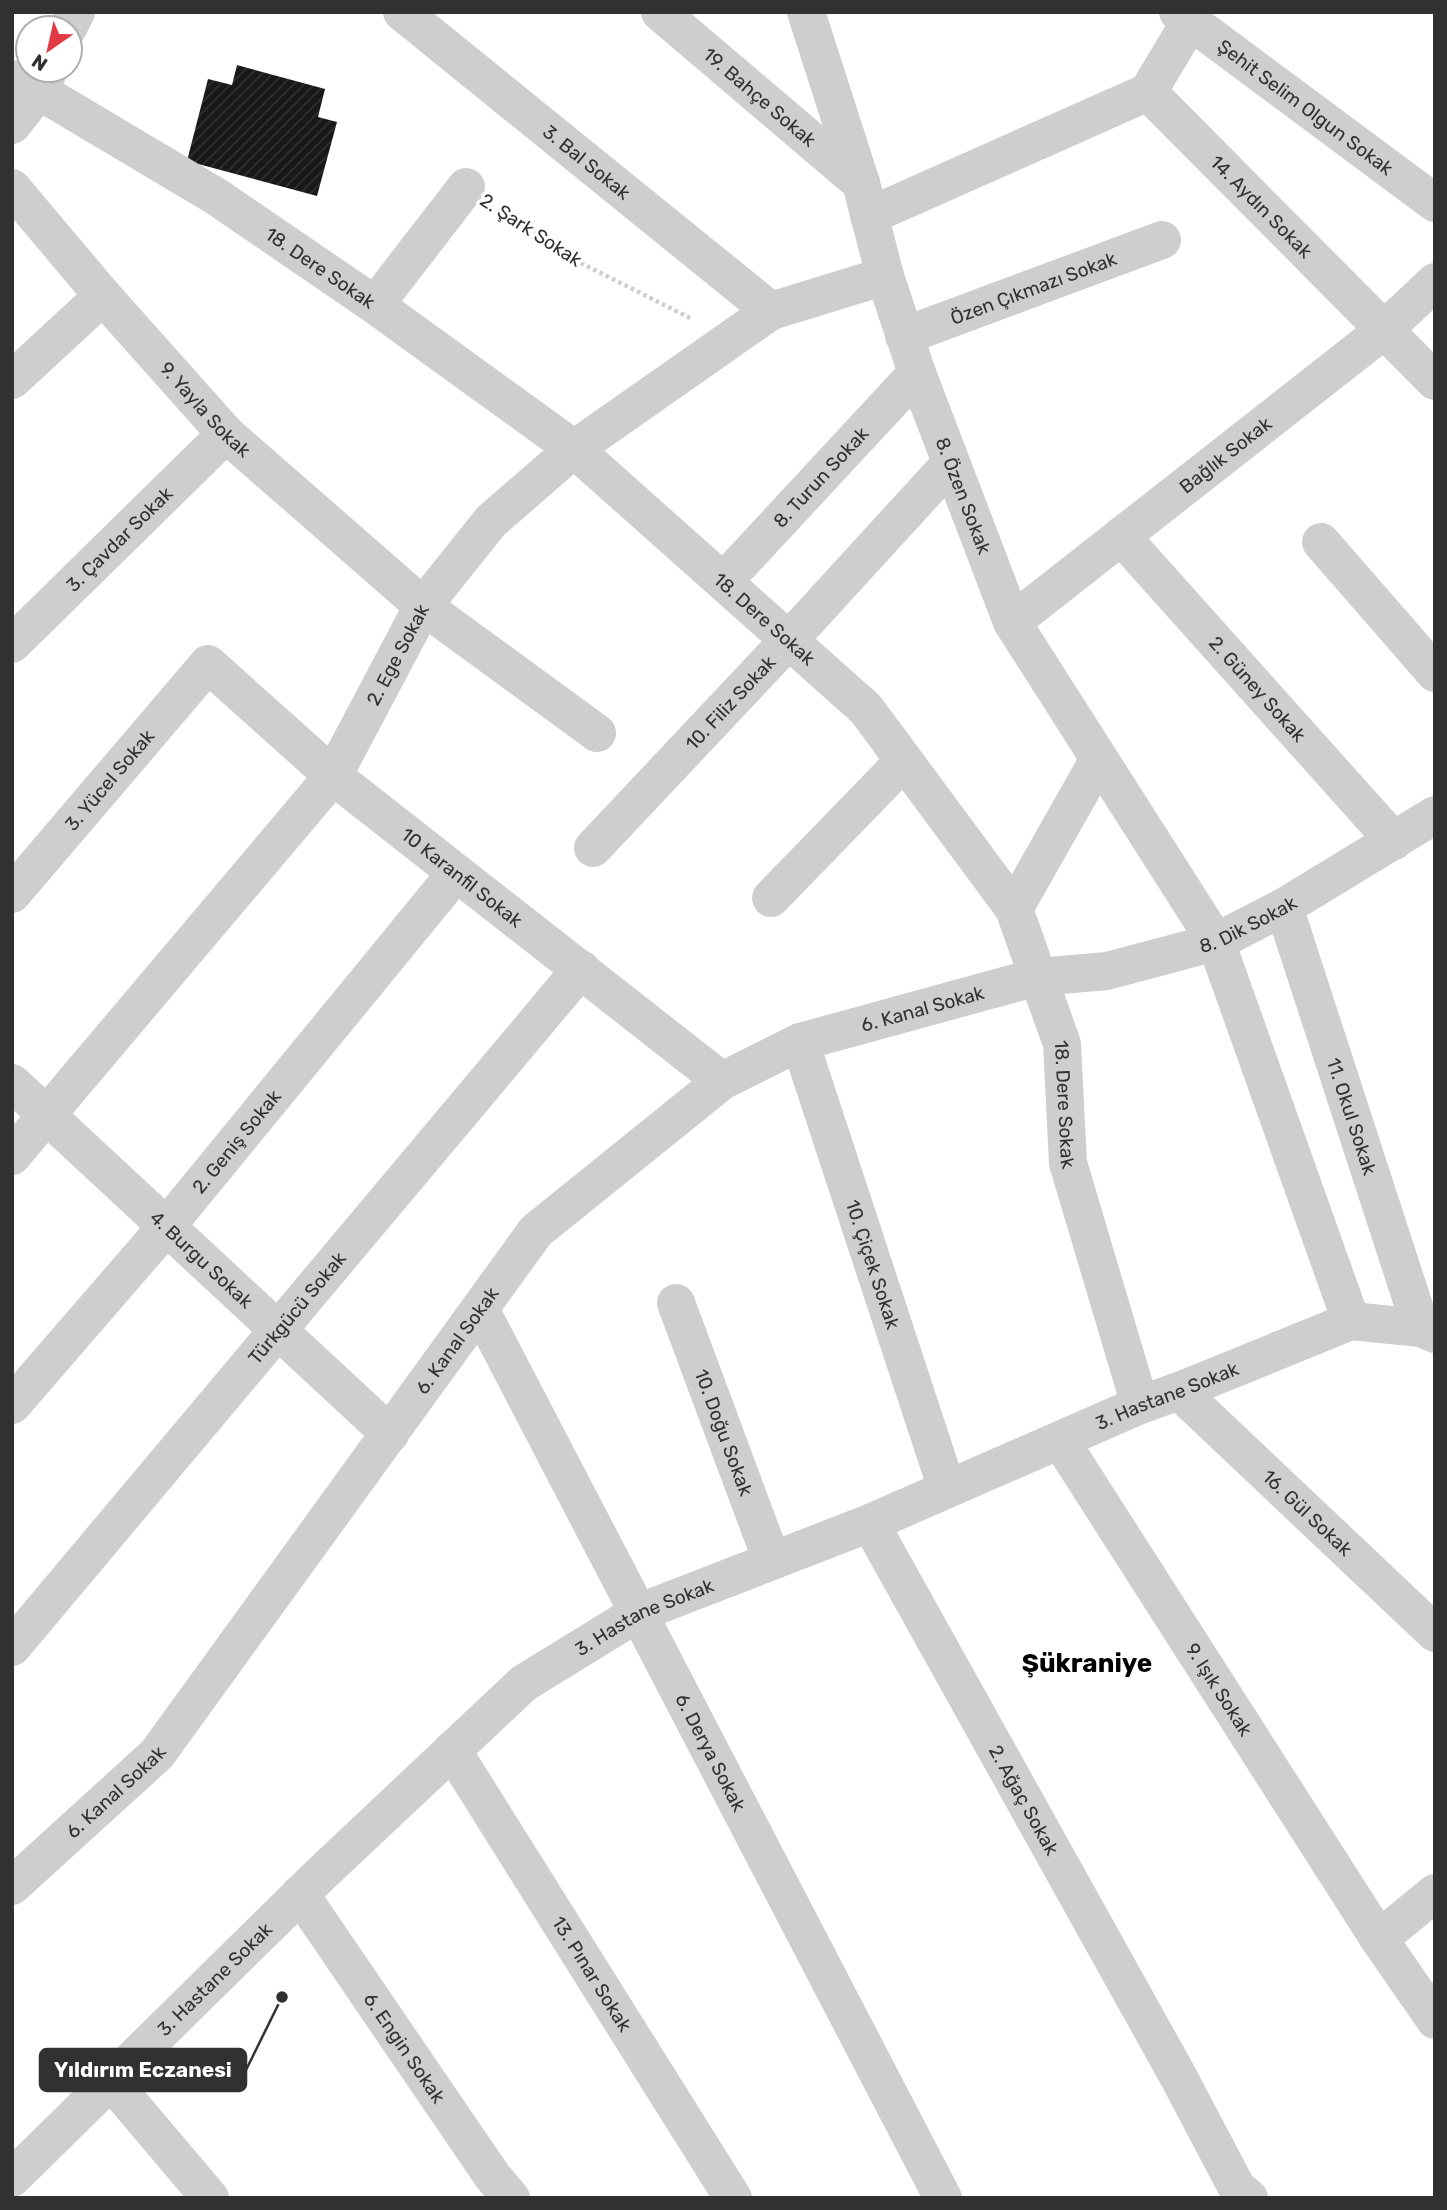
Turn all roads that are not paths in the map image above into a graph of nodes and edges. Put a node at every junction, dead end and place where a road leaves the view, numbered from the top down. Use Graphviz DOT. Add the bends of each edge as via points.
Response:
graph roads {
  1 [pos="402,12"];
  2 [pos="660,12"];
  3 [pos="806,12"];
  4 [pos="1184,16"];
  5 [pos="31,84"];
  6 [pos="39,84"];
  7 [pos="1148,92"];
  8 [pos="12,125"];
  9 [pos="466,187"];
  10 [pos="12,188"];
  11 [pos="865,199"];
  12 [pos="1435,203"];
  13 [pos="1162,240"];
  14 [pos="885,276"];
  15 [pos="1435,282"];
  16 [pos="103,296"];
  17 [pos="375,305"];
  18 [pos="771,311"];
  19 [pos="1383,331"];
  20 [pos="904,336"];
  21 [pos="917,373"];
  22 [pos="12,380"];
  23 [pos="1435,381"];
  24 [pos="226,434"];
  25 [pos="574,449"];
  26 [pos="951,463"];
  27 [pos="1121,536"];
  28 [pos="1321,542"];
  29 [pos="724,581"];
  30 [pos="423,606"];
  31 [pos="1012,622"];
  32 [pos="789,640"];
  33 [pos="12,644"];
  34 [pos="208,664"];
  35 [pos="1435,673"];
  36 [pos="597,733"];
  37 [pos="1099,759"];
  38 [pos="904,761"];
  39 [pos="333,776"];
  40 [pos="1435,815"];
  41 [pos="1394,841"];
  42 [pos="593,848"];
  43 [pos="456,873"];
  44 [pos="12,894"];
  45 [pos="771,898"];
  46 [pos="1284,907"];
  47 [pos="1014,909"];
  48 [pos="1216,942"];
  49 [pos="581,969"];
  50 [pos="1037,977"];
  51 [pos="800,1042"];
  52 [pos="722,1081"];
  53 [pos="12,1083"];
  54 [pos="46,1116"];
  55 [pos="12,1156"];
  56 [pos="166,1227"];
  57 [pos="676,1303"];
  58 [pos="480,1309"];
  59 [pos="1352,1321"];
  60 [pos="1430,1324"];
  61 [pos="279,1330"];
  62 [pos="1179,1391"];
  63 [pos="12,1405"];
  64 [pos="1140,1405"];
  65 [pos="390,1434"];
  66 [pos="1060,1440"];
  67 [pos="947,1489"];
  68 [pos="870,1523"];
  69 [pos="772,1561"];
  70 [pos="638,1613"];
  71 [pos="1435,1633"];
  72 [pos="12,1647"];
  73 [pos="452,1751"];
  74 [pos="12,1886"];
  75 [pos="1435,1893"];
  76 [pos="300,1894"];
  77 [pos="1379,1939"];
  78 [pos="1435,2020"];
  79 [pos="111,2081"];
  80 [pos="12,2178"];
  81 [pos="210,2198"];
  82 [pos="511,2198"];
  83 [pos="733,2198"];
  84 [pos="943,2198"];
  85 [pos="1249,2198"];
  1 -- 18 [label="street, 3. Bal Sokak"];
  2 -- 11 [label="street, 19. Bahçe Sokak"];
  3 -- 11 [label="street, 8. Özen Sokak"];
  4 -- 7 [label="street"];
  4 -- 12 [label="street, Şehit Selim Olgun Sokak"];
  5 -- 8 [label="street"];
  6 -- 17 [label="street, 18. Dere Sokak"];
  7 -- 11 [label="street"];
  7 -- 19 [label="street, 14. Aydın Sokak"];
  9 -- 17 [label="street, 2. Şark Sokak"];
  10 -- 16 [label="street, 9. Yayla Sokak"];
  11 -- 14 [label="street, 8. Özen Sokak"];
  13 -- 20 [label="street, Özen Çıkmazı Sokak"];
  14 -- 18 [label="street, 2. Ege Sokak"];
  14 -- 20 [label="street, 8. Özen Sokak"];
  15 -- 19 [label="street, Bağlık Sokak"];
  16 -- 22 [label="street"];
  16 -- 24 [label="street, 9. Yayla Sokak"];
  17 -- 25 [label="street, 18. Dere Sokak"];
  18 -- 25 [label="street, 2. Ege Sokak"];
  19 -- 23 [label="street, 14. Aydın Sokak"];
  19 -- 27 [label="street, Bağlık Sokak"];
  20 -- 21 [label="street, 8. Özen Sokak"];
  21 -- 26 [label="street, 8. Özen Sokak"];
  21 -- 29 [label="street, 8. Turun Sokak"];
  24 -- 30 [label="street, 9. Yayla Sokak"];
  24 -- 33 [label="street, 3. Çavdar Sokak"];
  25 -- 29 [label="street, 18. Dere Sokak"];
  25 -- 30 [label="street, 2. Ege Sokak" via="491,521"];
  26 -- 31 [label="street, 8. Özen Sokak"];
  26 -- 32 [label="street, 10. Filiz Sokak"];
  27 -- 31 [label="street, Bağlık Sokak"];
  27 -- 41 [label="street, 2. Güney Sokak"];
  28 -- 35 [label="street"];
  29 -- 32 [label="street, 18. Dere Sokak"];
  30 -- 36 [label="street, 9. Yayla Sokak"];
  30 -- 39 [label="street, 2. Ege Sokak"];
  31 -- 37 [label="street, 8. Özen Sokak"];
  32 -- 38 [label="street, 18. Dere Sokak" via="866,709"];
  32 -- 42 [label="street, 10. Filiz Sokak"];
  34 -- 39 [label="street, 10 Karanfil Sokak"];
  34 -- 44 [label="street, 3. Yücel Sokak"];
  37 -- 47 [label="street"];
  37 -- 48 [label="street, 8. Özen Sokak"];
  38 -- 45 [label="street"];
  38 -- 47 [label="street, 18. Dere Sokak"];
  39 -- 43 [label="street, 10 Karanfil Sokak"];
  39 -- 54 [label="street, 2. Ege Sokak"];
  40 -- 41 [label="street, 8. Dik Sokak"];
  41 -- 46 [label="street, 8. Dik Sokak"];
  43 -- 49 [label="street, 10 Karanfil Sokak"];
  43 -- 56 [label="street, 2. Geniş Sokak"];
  46 -- 48 [label="street, 8. Dik Sokak"];
  46 -- 60 [label="street, 11. Okul Sokak"];
  47 -- 50 [label="street, 18. Dere Sokak"];
  48 -- 50 [label="street, 8. Dik Sokak" via="1107,971"];
  48 -- 59 [label="street"];
  49 -- 52 [label="street, 10 Karanfil Sokak"];
  49 -- 61 [label="street, Türkgücü Sokak"];
  50 -- 51 [label="street, 6. Kanal Sokak"];
  50 -- 64 [label="street, 18. Dere Sokak" via="1062,1044 1068,1163"];
  51 -- 52 [label="street, 6. Kanal Sokak"];
  51 -- 67 [label="street, 10. Çiçek Sokak"];
  52 -- 58 [label="street, 6. Kanal Sokak" via="536,1231"];
  53 -- 54 [label="street, 4. Burgu Sokak"];
  54 -- 55 [label="street, 2. Ege Sokak"];
  54 -- 56 [label="street, 4. Burgu Sokak"];
  56 -- 61 [label="street, 4. Burgu Sokak"];
  56 -- 63 [label="street, 2. Geniş Sokak"];
  57 -- 69 [label="street, 10. Doğu Sokak"];
  58 -- 65 [label="street, 6. Kanal Sokak"];
  58 -- 70 [label="street, 6. Derya Sokak"];
  59 -- 60 [label="street, 3. Hastane Sokak"];
  59 -- 62 [label="street, 3. Hastane Sokak"];
  61 -- 65 [label="street, 4. Burgu Sokak"];
  61 -- 72 [label="street, Türkgücü Sokak"];
  62 -- 64 [label="street, 3. Hastane Sokak"];
  62 -- 71 [label="street, 16. Gül Sokak"];
  64 -- 66 [label="street, 3. Hastane Sokak"];
  65 -- 74 [label="street, 6. Kanal Sokak" via="157,1754"];
  66 -- 67 [label="street, 3. Hastane Sokak"];
  66 -- 77 [label="street, 9. Işık Sokak"];
  67 -- 68 [label="street, 3. Hastane Sokak"];
  68 -- 69 [label="street, 3. Hastane Sokak"];
  68 -- 85 [label="street, 2. Ağaç Sokak" via="1237,2188"];
  69 -- 70 [label="street, 3. Hastane Sokak"];
  70 -- 73 [label="street, 3. Hastane Sokak" via="524,1683"];
  70 -- 84 [label="street, 6. Derya Sokak"];
  73 -- 76 [label="street, 3. Hastane Sokak"];
  73 -- 83 [label="street, 13. Pınar Sokak"];
  75 -- 77 [label="street"];
  76 -- 79 [label="street, 3. Hastane Sokak"];
  76 -- 82 [label="street, 6. Engin Sokak"];
  77 -- 78 [label="street, 9. Işık Sokak"];
  79 -- 80 [label="street, 3. Hastane Sokak"];
  79 -- 81 [label="street"];
}
